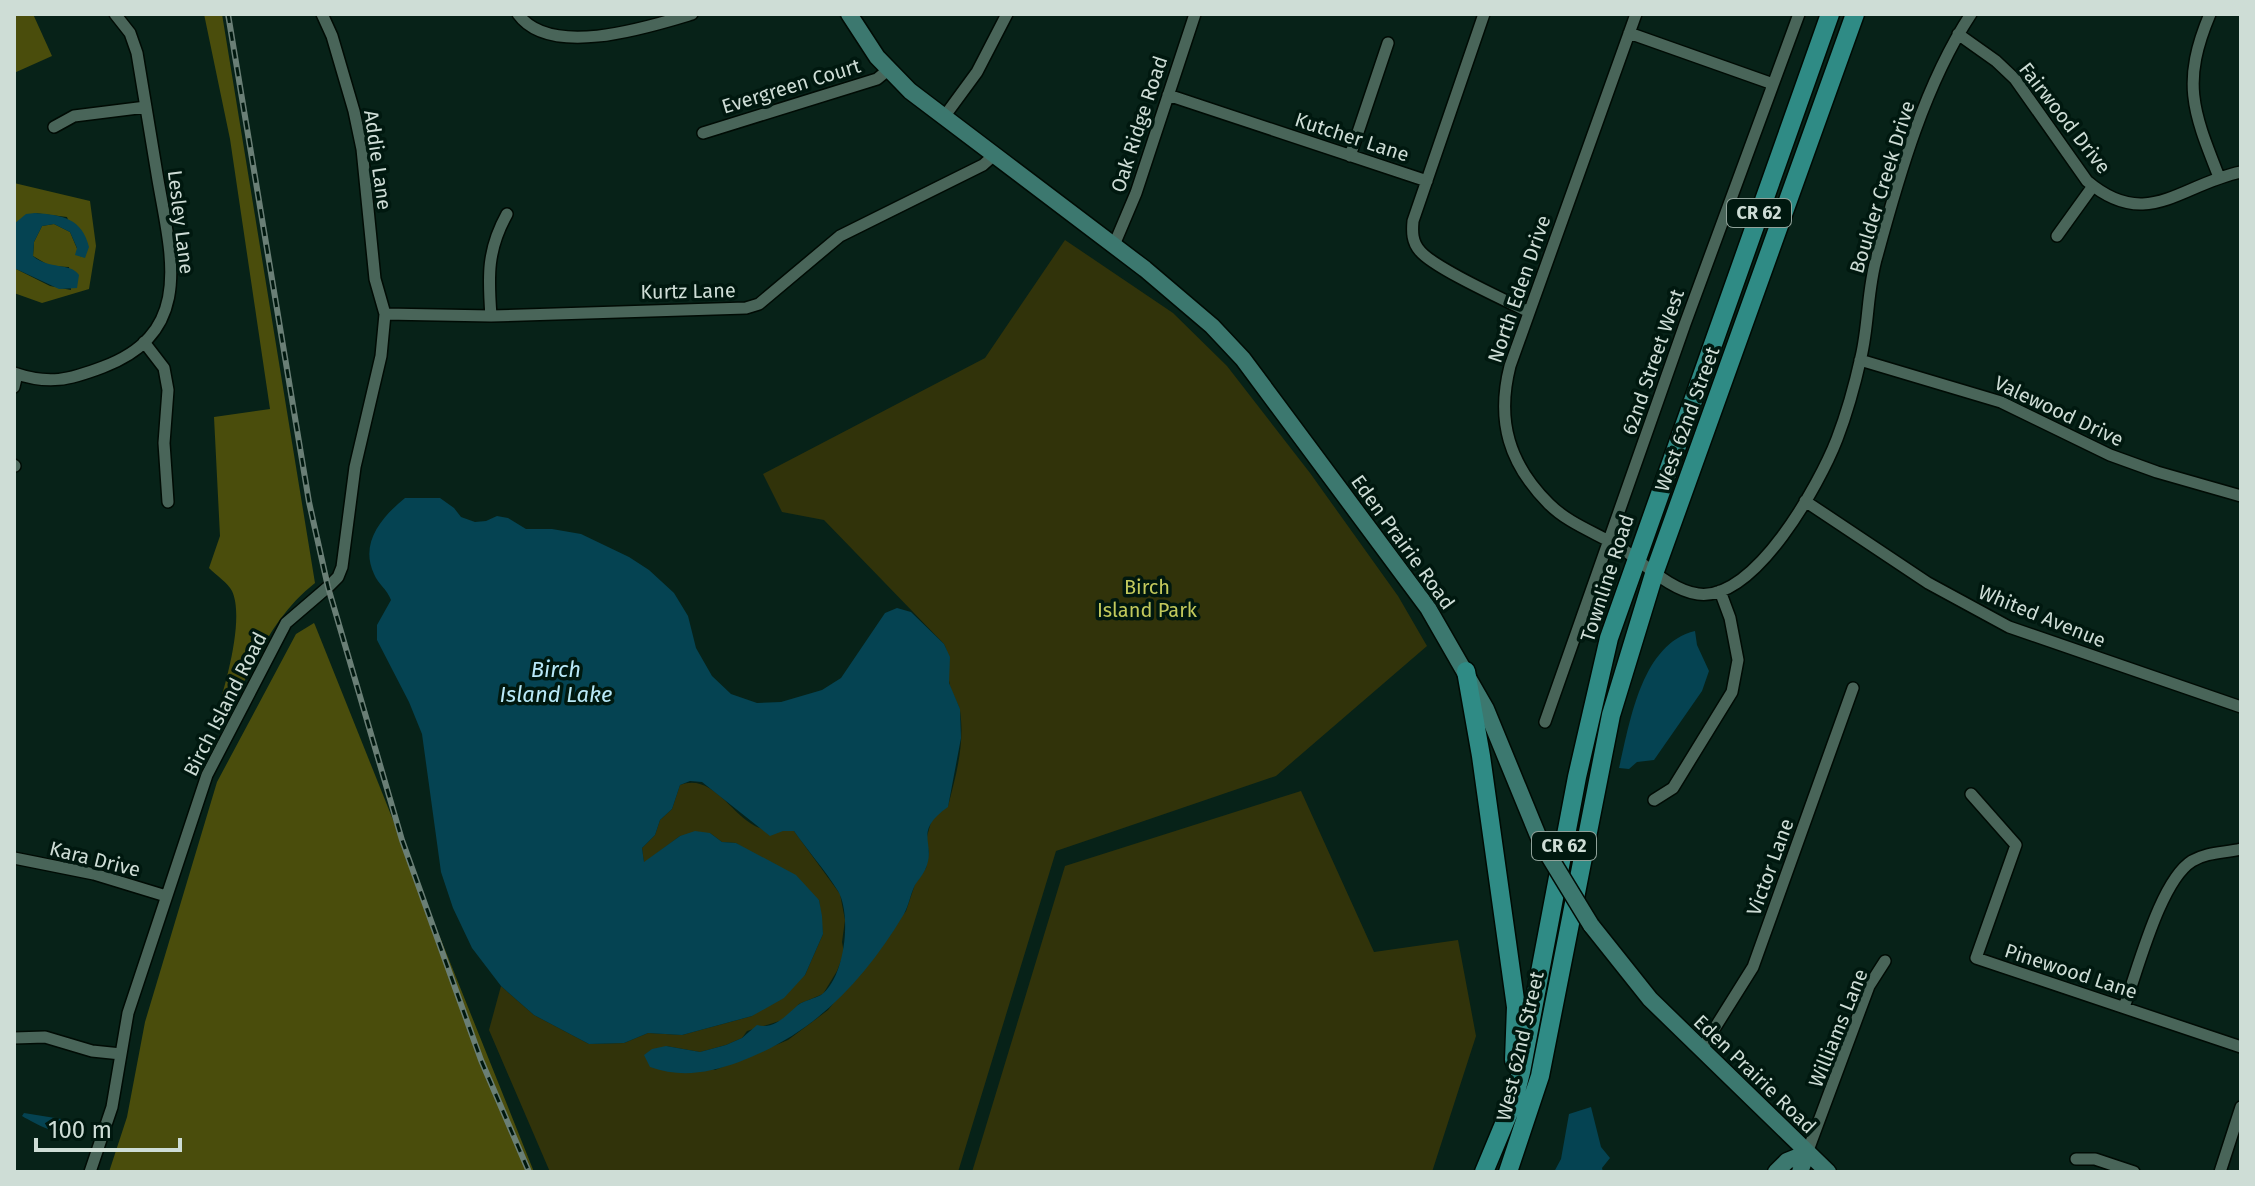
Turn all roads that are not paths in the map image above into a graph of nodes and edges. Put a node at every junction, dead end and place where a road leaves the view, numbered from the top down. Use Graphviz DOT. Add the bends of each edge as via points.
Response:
graph roads {
  1 [pos="115,14"];
  2 [pos="322,14"];
  3 [pos="518,14"];
  4 [pos="692,14"];
  5 [pos="849,14"];
  6 [pos="1007,14"];
  7 [pos="1195,14"];
  8 [pos="1484,14"];
  9 [pos="1636,14"];
  10 [pos="1799,14"];
  11 [pos="1830,14"];
  12 [pos="1855,14"];
  13 [pos="1971,14"];
  14 [pos="2210,14"];
  15 [pos="1629,33"];
  16 [pos="1958,34"];
  17 [pos="1388,43"];
  18 [pos="888,70"];
  19 [pos="1773,84"];
  20 [pos="1168,95"];
  21 [pos="146,107"];
  22 [pos="944,117"];
  23 [pos="54,127"];
  24 [pos="703,133"];
  25 [pos="993,156"];
  26 [pos="1350,156"];
  27 [pos="2241,172"];
  28 [pos="2219,177"];
  29 [pos="1427,181"];
  30 [pos="2093,186"];
  31 [pos="507,214"];
  32 [pos="2057,236"];
  33 [pos="1114,245"];
  34 [pos="1529,312"];
  35 [pos="385,314"];
  36 [pos="491,316"];
  37 [pos="144,342"];
  38 [pos="1860,360"];
  39 [pos="16,374"];
  40 [pos="14,387"];
  41 [pos="2241,496"];
  42 [pos="1805,501"];
  43 [pos="168,502"];
  44 [pos="1610,541"];
  45 [pos="1635,558"];
  46 [pos="1655,571"];
  47 [pos="1720,591"];
  48 [pos="1466,671"];
  49 [pos="1853,688"];
  50 [pos="2241,707"];
  51 [pos="1545,722"];
  52 [pos="1971,794"];
  53 [pos="1654,800"];
  54 [pos="2241,849"];
  55 [pos="14,858"];
  56 [pos="166,896"];
  57 [pos="1885,961"];
  58 [pos="2124,1007"];
  59 [pos="14,1038"];
  60 [pos="2241,1047"];
  61 [pos="1701,1050"];
  62 [pos="121,1054"];
  63 [pos="2241,1107"];
  64 [pos="1499,1135"];
  65 [pos="1807,1153"];
  66 [pos="2076,1159"];
  67 [pos="90,1172"];
  68 [pos="1484,1172"];
  69 [pos="1508,1172"];
  70 [pos="1776,1172"];
  71 [pos="1800,1172"];
  72 [pos="1828,1172"];
  73 [pos="2134,1172"];
  74 [pos="2220,1172"];
  1 -- 21 [label="street, Lesley Lane" via="134,43"];
  2 -- 35 [label="street, Addie Lane" via="362,149 375,279"];
  3 -- 4 [label="street" via="538,31 571,36 628,32"];
  5 -- 18 [label="main road, Eden Prairie Road"];
  6 -- 22 [label="street" via="977,72"];
  7 -- 20 [label="street, Oak Ridge Road"];
  8 -- 29 [label="street"];
  9 -- 15 [label="street, North Eden Drive"];
  10 -- 19 [label="street, 62nd Street West"];
  11 -- 45 [label="main road, Townline Road / CR 62"];
  12 -- 46 [label="main road, West 62nd Street / CR 62"];
  13 -- 16 [label="street, Boulder Creek Drive"];
  14 -- 28 [label="street" via="2195,53 2192,93"];
  15 -- 19 [label="street"];
  15 -- 34 [label="street, North Eden Drive"];
  16 -- 30 [label="street, Fairwood Drive" via="2015,79"];
  16 -- 38 [label="street, Boulder Creek Drive" via="1932,85 1877,255"];
  17 -- 26 [label="street"];
  18 -- 22 [label="main road, Eden Prairie Road"];
  18 -- 24 [label="street, Evergreen Court" via="877,79"];
  19 -- 44 [label="street, 62nd Street West"];
  20 -- 26 [label="street, Kutcher Lane"];
  20 -- 33 [label="street, Oak Ridge Road"];
  21 -- 23 [label="street" via="74,116"];
  21 -- 37 [label="street, Lesley Lane" via="172,278 163,315"];
  22 -- 25 [label="main road, Eden Prairie Road"];
  25 -- 33 [label="main road, Eden Prairie Road"];
  25 -- 36 [label="street, Kurtz Lane" via="840,236 759,304"];
  26 -- 29 [label="street, Kutcher Lane"];
  27 -- 28 [label="street, Fairwood Drive"];
  28 -- 30 [label="street, Fairwood Drive" via="2153,204 2117,200"];
  29 -- 34 [label="street, Kutcher Lane" via="1412,232 1421,252"];
  30 -- 32 [label="street"];
  31 -- 36 [label="street" via="490,256"];
  33 -- 48 [label="main road, Eden Prairie Road" via="1212,326 1243,359 1428,608"];
  34 -- 44 [label="street, North Eden Drive" via="1504,387 1503,410 1513,453 1553,508"];
  35 -- 36 [label="street, Kurtz Lane"];
  35 -- 56 [label="street, Birch Island Road" via="342,567 328,587 286,623 207,775"];
  37 -- 39 [label="street, Lesley Lane" via="118,361 61,380"];
  37 -- 43 [label="street" via="164,368 168,390"];
  38 -- 41 [label="street, Valewood Drive" via="2001,402 2110,455"];
  38 -- 42 [label="street, Boulder Creek Drive" via="1838,438"];
  39 -- 40 [label="street"];
  42 -- 47 [label="street, Boulder Creek Drive" via="1766,557"];
  42 -- 50 [label="street, Whited Avenue" via="1928,583 2009,627"];
  44 -- 45 [label="street"];
  44 -- 51 [label="street, 62nd Street West"];
  45 -- 46 [label="street"];
  45 -- 64 [label="main road, Townline Road / CR 62" via="1592,707 1521,1072"];
  46 -- 47 [label="street" via="1699,594"];
  46 -- 69 [label="main road, West 62nd Street / CR 62" via="1611,715 1540,1076"];
  47 -- 53 [label="street" via="1738,660 1732,692 1673,788"];
  48 -- 61 [label="main road, Eden Prairie Road, bridge" via="1541,843 1591,925 1650,999"];
  48 -- 64 [label="main road" via="1516,1007 1515,1054"];
  49 -- 61 [label="street, Victor Lane" via="1753,967"];
  52 -- 58 [label="street, Pinewood Lane" via="2016,845 1976,958"];
  54 -- 58 [label="street" via="2192,861 2171,882"];
  55 -- 56 [label="street, Kara Drive"];
  56 -- 62 [label="street, Birch Island Road" via="128,1013"];
  57 -- 65 [label="street, Williams Lane" via="1869,986"];
  58 -- 60 [label="street, Pinewood Lane"];
  59 -- 62 [label="street" via="45,1037"];
  61 -- 65 [label="main road, Eden Prairie Road"];
  62 -- 67 [label="street, Birch Island Road" via="112,1107"];
  63 -- 74 [label="street"];
  64 -- 68 [label="main road, Townline Road / CR 62"];
  65 -- 70 [label="main road"];
  65 -- 71 [label="main road"];
  65 -- 72 [label="main road, Eden Prairie Road"];
  66 -- 73 [label="street" via="2095,1159"];
}
